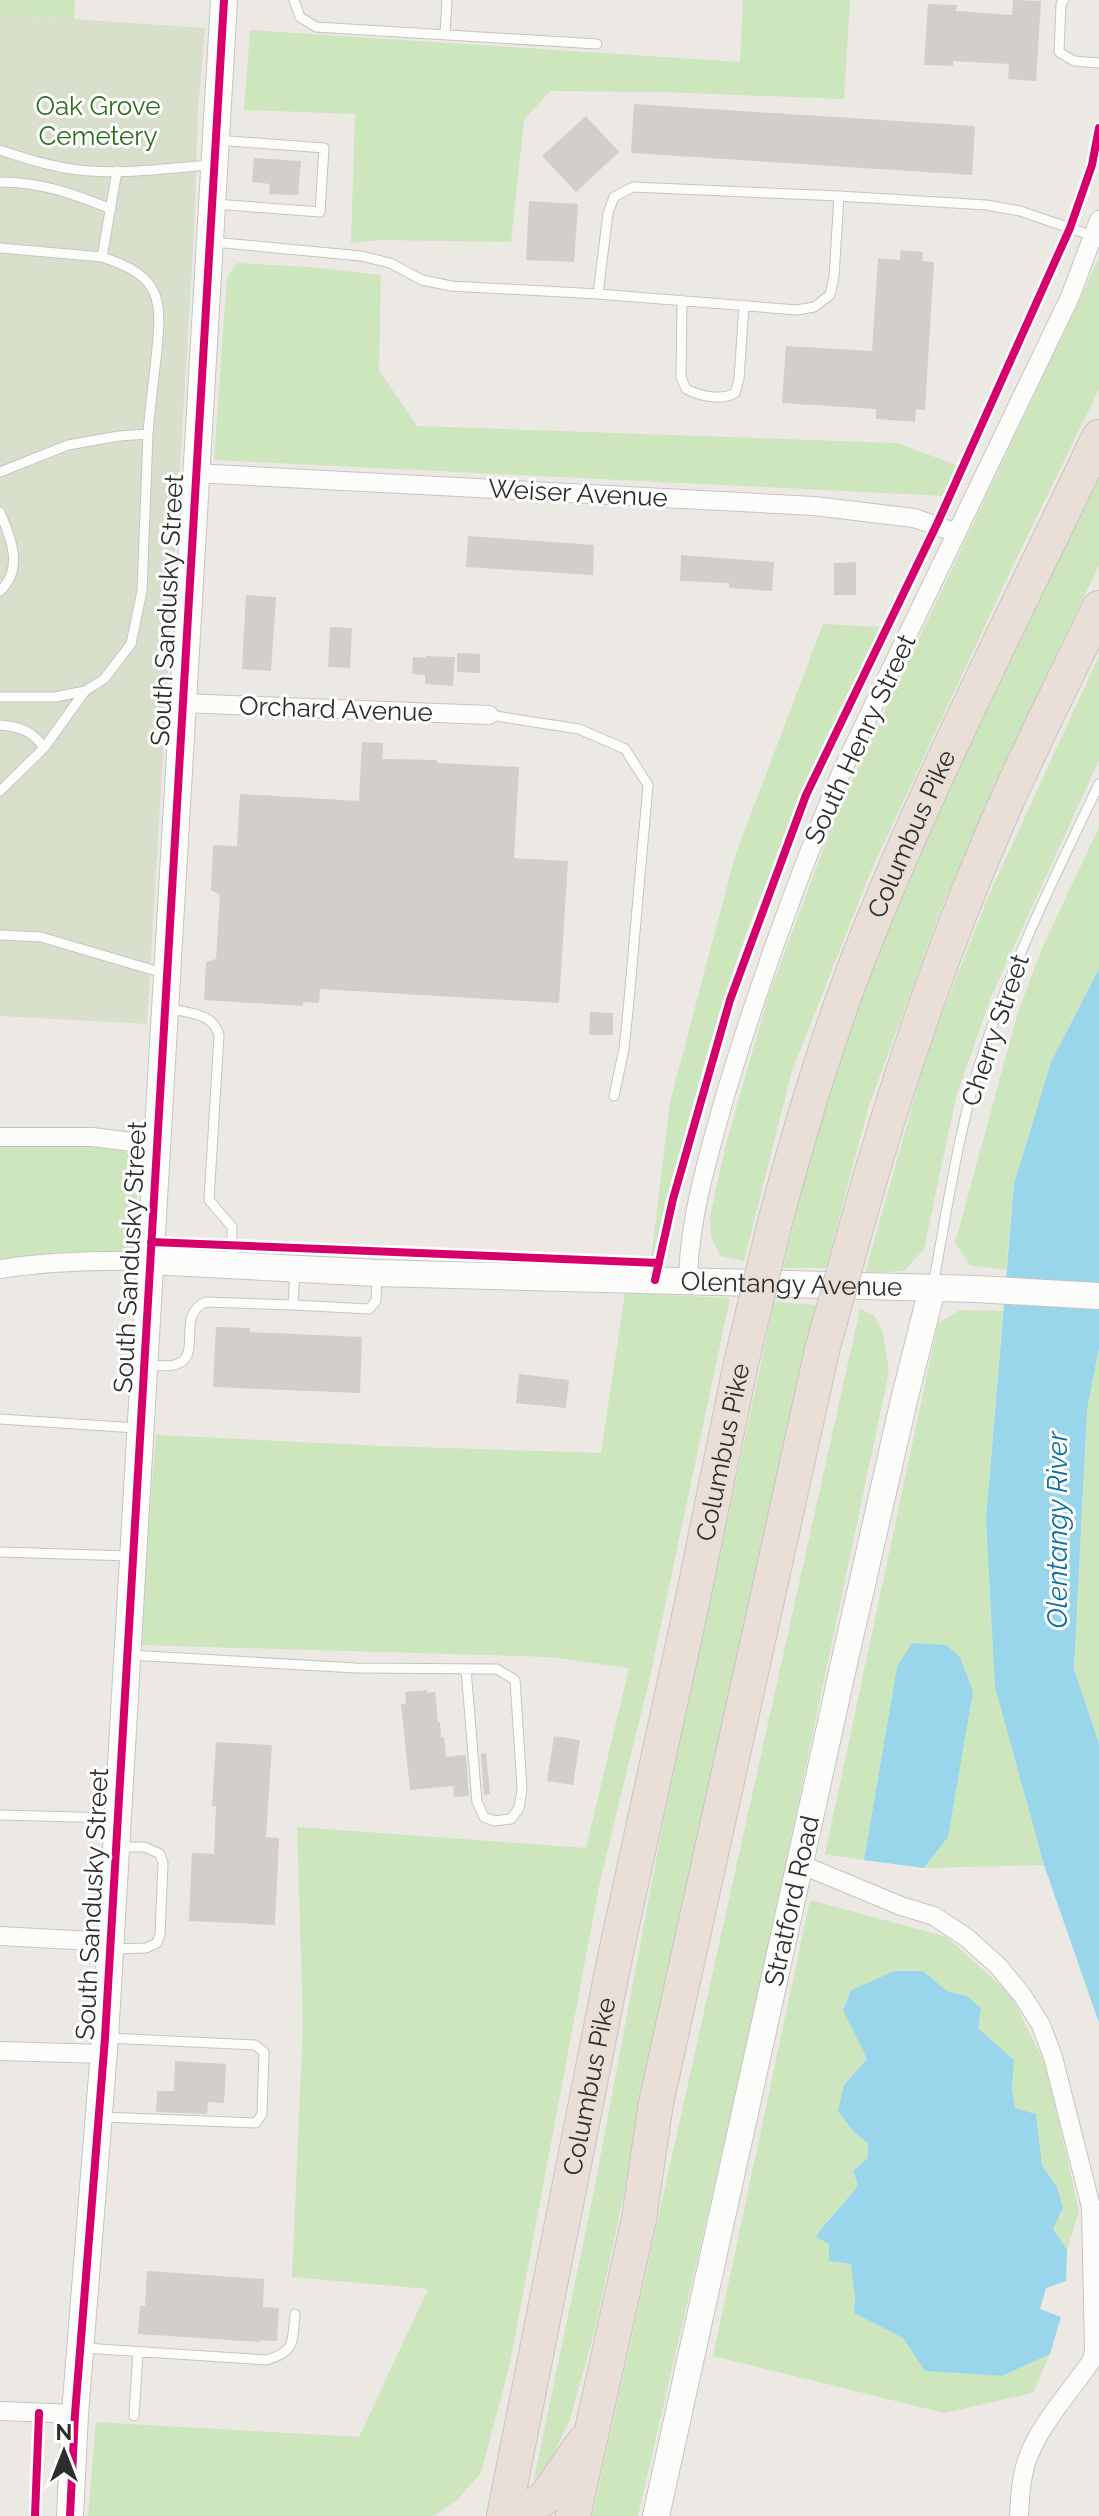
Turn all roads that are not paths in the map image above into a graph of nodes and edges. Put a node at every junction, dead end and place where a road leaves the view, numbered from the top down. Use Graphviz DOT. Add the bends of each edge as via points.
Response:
graph roads {
  1 [pos="224,0"];
  2 [pos="294,0"];
  3 [pos="447,0"];
  4 [pos="1064,0"];
  5 [pos="445,33"];
  6 [pos="597,44"];
  7 [pos="1099,63"];
  8 [pos="0,150"];
  9 [pos="215,152"];
  10 [pos="117,171"];
  11 [pos="0,182"];
  12 [pos="839,196"];
  13 [pos="212,204"];
  14 [pos="111,209"];
  15 [pos="1096,228"];
  16 [pos="209,242"];
  17 [pos="0,248"];
  18 [pos="102,257"];
  19 [pos="598,294"];
  20 [pos="682,300"];
  21 [pos="744,305"];
  22 [pos="148,434"];
  23 [pos="1099,437"];
  24 [pos="0,472"];
  25 [pos="195,473"];
  26 [pos="0,512"];
  27 [pos="957,533"];
  28 [pos="0,591"];
  29 [pos="1099,608"];
  30 [pos="85,691"];
  31 [pos="0,697"];
  32 [pos="182,703"];
  33 [pos="489,715"];
  34 [pos="0,725"];
  35 [pos="44,748"];
  36 [pos="1099,784"];
  37 [pos="0,791"];
  38 [pos="0,935"];
  39 [pos="167,974"];
  40 [pos="165,1007"];
  41 [pos="614,1096"];
  42 [pos="0,1137"];
  43 [pos="157,1145"];
  44 [pos="150,1261"];
  45 [pos="232,1267"];
  46 [pos="0,1269"];
  47 [pos="295,1270"];
  48 [pos="377,1273"];
  49 [pos="688,1281"];
  50 [pos="932,1289"];
  51 [pos="1099,1296"];
  52 [pos="293,1305"];
  53 [pos="144,1364"];
  54 [pos="0,1419"];
  55 [pos="140,1428"];
  56 [pos="0,1552"];
  57 [pos="132,1556"];
  58 [pos="126,1655"];
  59 [pos="466,1669"];
  60 [pos="0,1815"];
  61 [pos="117,1818"];
  62 [pos="115,1847"];
  63 [pos="800,1864"];
  64 [pos="0,1936"];
  65 [pos="110,1945"];
  66 [pos="104,2046"];
  67 [pos="0,2051"];
  68 [pos="99,2116"];
  69 [pos="295,2314"];
  70 [pos="80,2347"];
  71 [pos="138,2352"];
  72 [pos="1096,2352"];
  73 [pos="0,2411"];
  74 [pos="75,2414"];
  75 [pos="134,2416"];
  76 [pos="592,2430"];
  77 [pos="70,2516"];
  78 [pos="504,2516"];
  79 [pos="517,2516"];
  80 [pos="573,2516"];
  81 [pos="656,2516"];
  82 [pos="1019,2516"];
  1 -- 9 [label="street, South Sandusky Street"];
  2 -- 5 [label="lane" via="300,17 316,27"];
  3 -- 5 [label="lane"];
  4 -- 7 [label="lane" via="1059,52 1074,61"];
  5 -- 6 [label="lane"];
  8 -- 10 [label="lane" via="80,170"];
  9 -- 10 [label="lane"];
  9 -- 13 [label="street, South Sandusky Street"];
  9 -- 13 [label="lane" via="324,148 320,212"];
  10 -- 14 [label="lane"];
  11 -- 14 [label="lane" via="65,190"];
  12 -- 15 [label="lane" via="986,205"];
  12 -- 19 [label="lane" via="633,187 614,197 608,213"];
  12 -- 21 [label="lane" via="830,295 814,307 797,310"];
  13 -- 16 [label="street, South Sandusky Street"];
  14 -- 18 [label="lane"];
  15 -- 27 [label="street, South Henry Street" via="1070,297"];
  16 -- 19 [label="lane" via="361,256 451,286"];
  16 -- 25 [label="street, South Sandusky Street"];
  17 -- 18 [label="lane"];
  18 -- 22 [label="lane" via="130,265 158,300"];
  19 -- 20 [label="lane"];
  20 -- 21 [label="lane"];
  20 -- 21 [label="lane" via="681,377 686,389 697,395 735,393"];
  22 -- 24 [label="lane" via="68,445"];
  22 -- 30 [label="lane" via="138,618 131,644 117,664"];
  23 -- 78 [label="highway, Columbus Pike, bridge" via="865,940 803,1118 741,1363"];
  25 -- 27 [label="street, Weiser Avenue" via="814,506 914,518"];
  25 -- 32 [label="street, South Sandusky Street"];
  26 -- 28 [label="lane" via="15,564"];
  27 -- 49 [label="street, South Henry Street" via="841,773 775,939 695,1207"];
  29 -- 76 [label="highway, bridge" via="988,845 880,1141 822,1350 656,2103 639,2219"];
  30 -- 31 [label="lane"];
  30 -- 35 [label="lane"];
  32 -- 33 [label="street, Orchard Avenue"];
  32 -- 39 [label="street, South Sandusky Street"];
  33 -- 41 [label="lane" via="579,729 625,749 648,785 624,1049"];
  34 -- 35 [label="lane" via="21,727"];
  35 -- 37 [label="lane"];
  36 -- 50 [label="lane, Cherry Street" via="1028,934 984,1049 963,1127"];
  38 -- 39 [label="lane" via="41,937"];
  39 -- 40 [label="street, South Sandusky Street"];
  40 -- 43 [label="street, South Sandusky Street"];
  40 -- 45 [label="lane" via="209,1018 217,1026 209,1200 232,1227"];
  42 -- 43 [label="street" via="92,1137"];
  43 -- 44 [label="street, South Sandusky Street"];
  44 -- 45 [label="street, Olentangy Avenue"];
  44 -- 46 [label="street" via="93,1260"];
  44 -- 53 [label="street, South Sandusky Street"];
  45 -- 47 [label="street, Olentangy Avenue"];
  47 -- 48 [label="street, Olentangy Avenue"];
  47 -- 52 [label="lane"];
  48 -- 49 [label="street, Olentangy Avenue"];
  48 -- 52 [label="lane" via="376,1301 369,1309"];
  49 -- 50 [label="street, Olentangy Avenue"];
  50 -- 51 [label="street, Olentangy Avenue"];
  50 -- 63 [label="street, Stratford Road"];
  52 -- 53 [label="lane" via="206,1302 191,1315 184,1359 175,1365"];
  53 -- 55 [label="street, South Sandusky Street"];
  54 -- 55 [label="lane"];
  55 -- 57 [label="street, South Sandusky Street"];
  56 -- 57 [label="lane"];
  57 -- 58 [label="street, South Sandusky Street"];
  58 -- 59 [label="lane"];
  58 -- 61 [label="street, South Sandusky Street"];
  59 -- 59 [label="lane" via="497,1669 515,1680 522,1789 511,1819 484,1817 477,1802"];
  60 -- 61 [label="lane"];
  61 -- 62 [label="street, South Sandusky Street"];
  62 -- 65 [label="street, South Sandusky Street"];
  62 -- 65 [label="lane" via="145,1847 160,1854 160,1934 157,1943 146,1948"];
  63 -- 72 [label="street" via="934,1916 967,1938 999,1967 1041,2025 1091,2207"];
  63 -- 81 [label="street, Stratford Road"];
  64 -- 65 [label="street"];
  65 -- 66 [label="street, South Sandusky Street"];
  66 -- 67 [label="street"];
  66 -- 68 [label="street, South Sandusky Street"];
  66 -- 68 [label="lane" via="255,2045 264,2052 262,2114 256,2123"];
  68 -- 70 [label="street, South Sandusky Street"];
  69 -- 71 [label="lane" via="292,2345 285,2355 267,2360"];
  70 -- 71 [label="lane"];
  70 -- 74 [label="street, South Sandusky Street"];
  71 -- 75 [label="lane"];
  72 -- 82 [label="street" via="1037,2436 1026,2461"];
  73 -- 74 [label="street"];
  74 -- 77 [label="street, South Sandusky Street"];
  76 -- 79 [label="highway" via="546,2497"];
  76 -- 80 [label="highway"];
}
